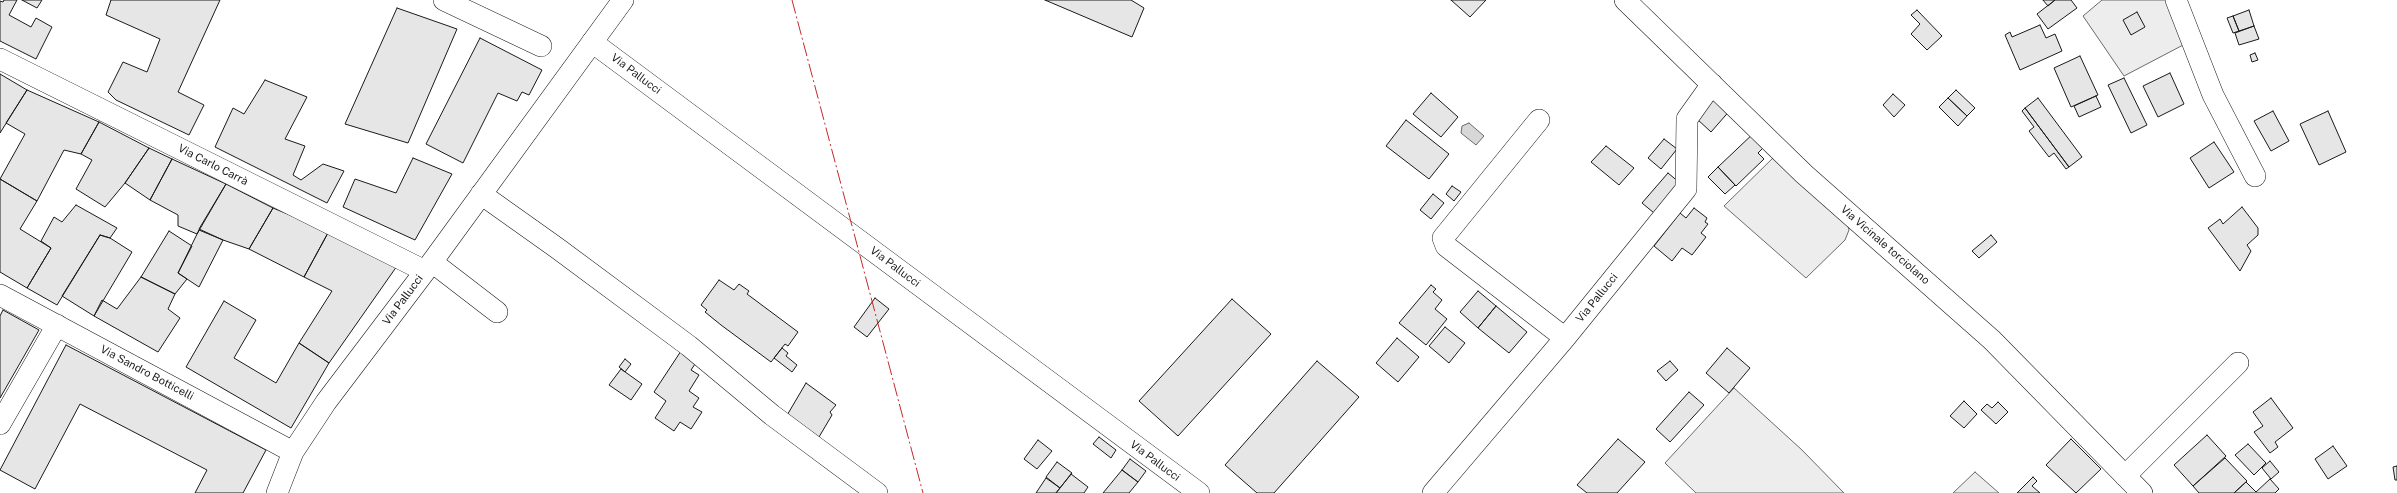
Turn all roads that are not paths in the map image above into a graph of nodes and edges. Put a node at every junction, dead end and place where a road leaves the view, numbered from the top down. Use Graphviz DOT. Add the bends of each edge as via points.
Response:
graph roads {
  1 [pos="444,0"];
  2 [pos="623,0"];
  3 [pos="1625,0"];
  4 [pos="2176,0"];
  5 [pos="592,42"];
  6 [pos="541,46"];
  7 [pos="0,59"];
  8 [pos="1712,84"];
  9 [pos="1539,120"];
  10 [pos="2256,176"];
  11 [pos="481,194"];
  12 [pos="429,267"];
  13 [pos="0,295"];
  14 [pos="497,312"];
  15 [pos="57,325"];
  16 [pos="1565,338"];
  17 [pos="2238,363"];
  18 [pos="0,424"];
  19 [pos="293,452"];
  20 [pos="2125,476"];
  21 [pos="276,491"];
  22 [pos="877,493"];
  23 [pos="1199,493"];
  24 [pos="1433,493"];
  25 [pos="2142,493"];
  1 -- 6 [label="street"];
  2 -- 5 [label="street, Via Pallucci"];
  3 -- 8 [label="street, Via Vicinale torciolano"];
  4 -- 10 [label="street" via="2213,95"];
  5 -- 11 [label="street, Via Pallucci"];
  5 -- 23 [label="street, Via Pallucci"];
  7 -- 12 [label="street, Via Carlo Carrà"];
  8 -- 16 [label="street, Via Pallucci" via="1687,119 1686,189"];
  8 -- 20 [label="street, Via Vicinale torciolano" via="1804,174 1992,340"];
  9 -- 16 [label="street" via="1443,238 1446,246"];
  11 -- 12 [label="street, Via Pallucci"];
  11 -- 22 [label="street" via="689,346 772,415"];
  12 -- 14 [label="street, Via Carlo Carrà"];
  12 -- 19 [label="street, Via Pallucci" via="326,402"];
  13 -- 15 [label="street, Via Sandro Botticelli"];
  15 -- 18 [label="street"];
  15 -- 19 [label="street, Via Sandro Botticelli"];
  16 -- 24 [label="street, Via Pallucci"];
  17 -- 20 [label="street"];
  19 -- 21 [label="street, Via Pallucci"];
  20 -- 25 [label="street, Via Vicinale torciolano"];
}
